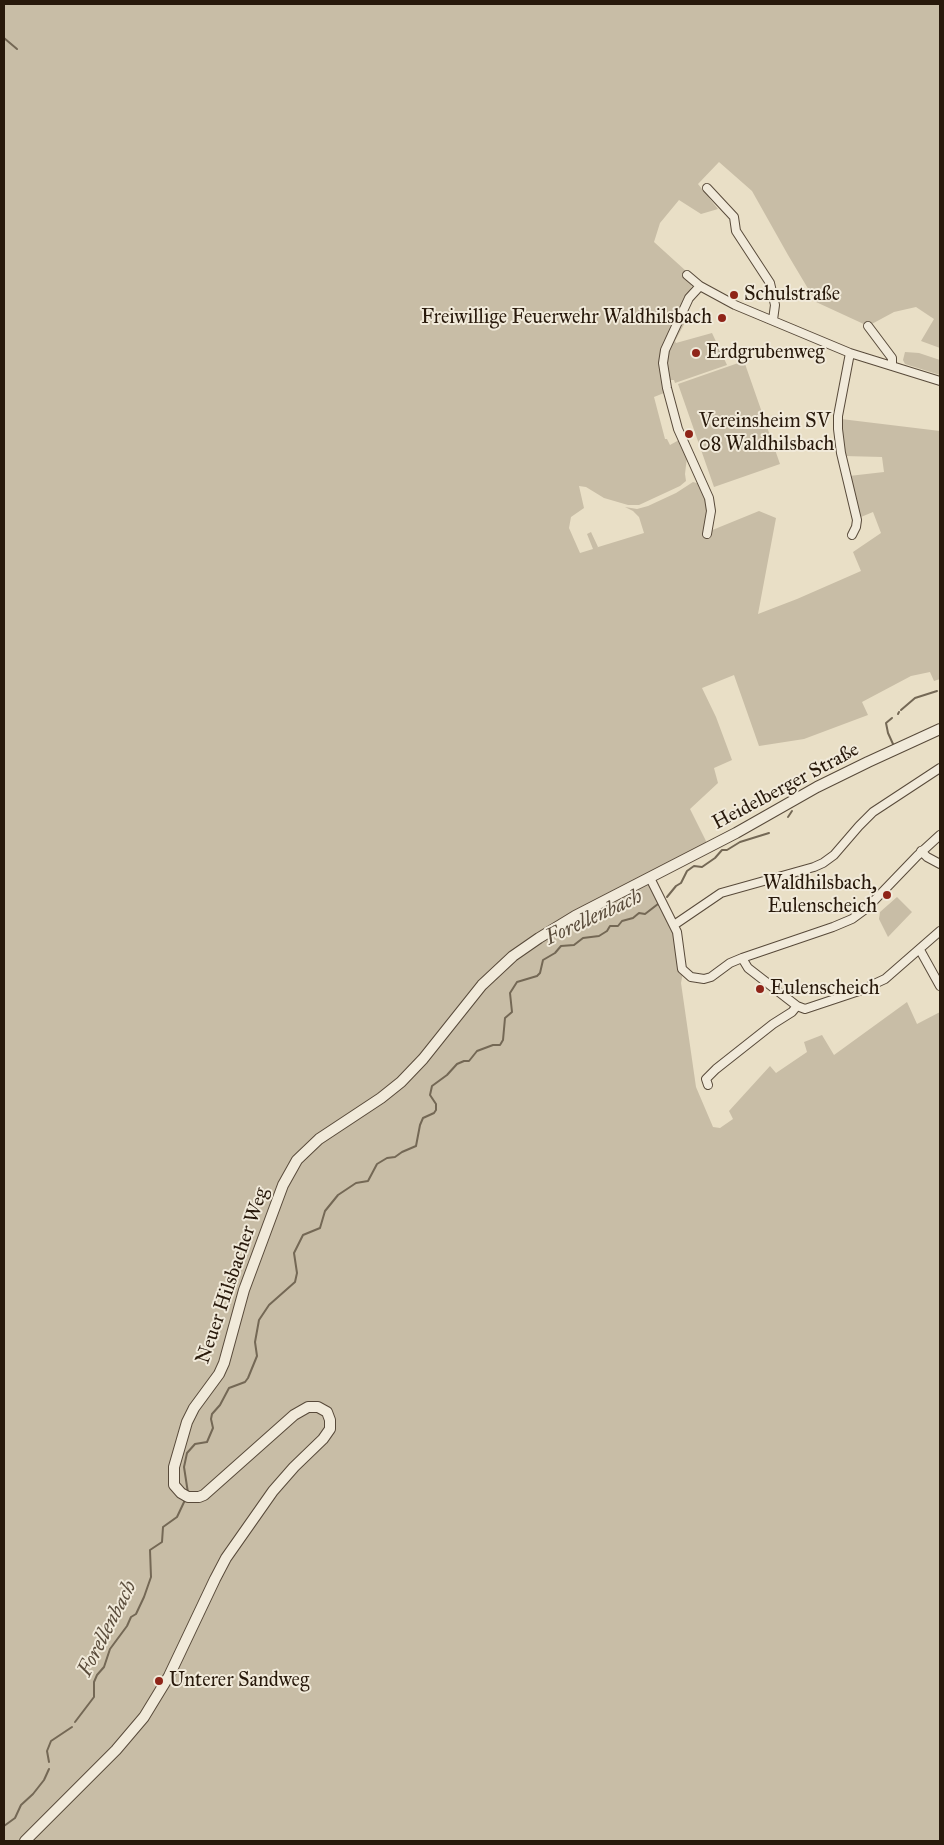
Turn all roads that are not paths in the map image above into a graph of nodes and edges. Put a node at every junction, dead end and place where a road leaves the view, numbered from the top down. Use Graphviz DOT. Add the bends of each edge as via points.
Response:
graph roads {
  1 [pos="707,188"];
  2 [pos="687,275"];
  3 [pos="700,286"];
  4 [pos="773,320"];
  5 [pos="868,326"];
  6 [pos="850,353"];
  7 [pos="892,366"];
  8 [pos="940,381"];
  9 [pos="707,534"];
  10 [pos="852,534"];
  11 [pos="940,730"];
  12 [pos="940,768"];
  13 [pos="940,835"];
  14 [pos="922,851"];
  15 [pos="940,864"];
  16 [pos="650,878"];
  17 [pos="674,925"];
  18 [pos="940,931"];
  19 [pos="920,950"];
  20 [pos="742,958"];
  21 [pos="940,986"];
  22 [pos="797,1006"];
  23 [pos="708,1085"];
  24 [pos="25,1841"];
  1 -- 4 [label="street" via="734,217 736,231 770,283 775,305"];
  2 -- 3 [label="street"];
  3 -- 4 [label="street"];
  3 -- 9 [label="street" via="689,298 665,350 663,362 680,434 709,498 711,511"];
  4 -- 6 [label="street"];
  5 -- 7 [label="street" via="892,359"];
  6 -- 7 [label="street"];
  6 -- 10 [label="street" via="838,429 857,520"];
  7 -- 8 [label="street"];
  11 -- 16 [label="street, Heidelberger Straße" via="817,787"];
  12 -- 17 [label="street" via="873,812 824,863 721,893"];
  13 -- 14 [label="street"];
  14 -- 15 [label="street"];
  14 -- 20 [label="street" via="850,920"];
  16 -- 17 [label="street"];
  16 -- 24 [label="street, Neuer Hilsbacher Weg" via="559,925 513,956 467,1001 409,1074 381,1098 315,1142 293,1166 244,1290 224,1363 187,1422 174,1467 174,1485 188,1497 207,1493 294,1415 308,1407 318,1407 326,1412 330,1429 282,1481 226,1558 144,1717 120,1746"];
  17 -- 20 [label="street" via="681,964 691,977 710,978"];
  18 -- 19 [label="street"];
  19 -- 21 [label="street"];
  19 -- 22 [label="street" via="873,986 808,1008"];
  20 -- 22 [label="street" via="748,968"];
  22 -- 23 [label="street" via="716,1069 706,1079"];
}
